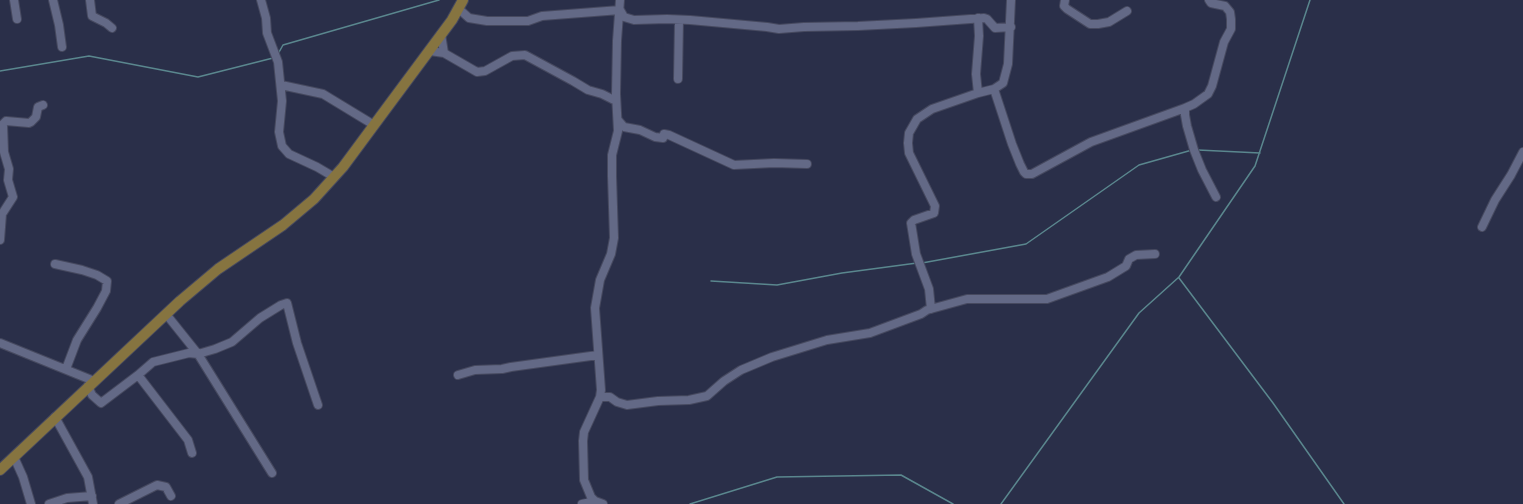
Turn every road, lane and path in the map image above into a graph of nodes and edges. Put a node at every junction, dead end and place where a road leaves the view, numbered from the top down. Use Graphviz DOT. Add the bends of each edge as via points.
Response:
graph roads {
  1 [pos="14,0"];
  2 [pos="54,0"];
  3 [pos="90,0"];
  4 [pos="261,0"];
  5 [pos="620,0"];
  6 [pos="1011,0"];
  7 [pos="1065,0"];
  8 [pos="1209,0"];
  9 [pos="461,5"];
  10 [pos="620,10"];
  11 [pos="1127,11"];
  12 [pos="978,18"];
  13 [pos="17,19"];
  14 [pos="679,20"];
  15 [pos="1011,26"];
  16 [pos="112,28"];
  17 [pos="442,34"];
  18 [pos="62,47"];
  19 [pos="430,51"];
  20 [pos="444,53"];
  21 [pos="678,79"];
  22 [pos="280,84"];
  23 [pos="994,89"];
  24 [pos="978,93"];
  25 [pos="616,101"];
  26 [pos="43,105"];
  27 [pos="1185,108"];
  28 [pos="618,120"];
  29 [pos="374,125"];
  30 [pos="1523,152"];
  31 [pos="807,164"];
  32 [pos="334,177"];
  33 [pos="1216,197"];
  34 [pos="1482,227"];
  35 [pos="0,240"];
  36 [pos="1154,254"];
  37 [pos="55,264"];
  38 [pos="931,309"];
  39 [pos="166,314"];
  40 [pos="0,343"];
  41 [pos="198,354"];
  42 [pos="598,355"];
  43 [pos="66,369"];
  44 [pos="138,375"];
  45 [pos="458,376"];
  46 [pos="91,384"];
  47 [pos="600,397"];
  48 [pos="318,405"];
  49 [pos="55,417"];
  50 [pos="192,453"];
  51 [pos="14,456"];
  52 [pos="0,470"];
  53 [pos="272,473"];
  54 [pos="171,496"];
  55 [pos="93,500"];
  56 [pos="595,501"];
  57 [pos="30,504"];
  58 [pos="49,504"];
  59 [pos="119,504"];
  60 [pos="582,504"];
  61 [pos="603,504"];
  1 -- 13 [label="street"];
  2 -- 18 [label="street"];
  3 -- 16 [label="street" via="92,16"];
  4 -- 22 [label="street" via="267,33 278,62"];
  5 -- 10 [label="street"];
  6 -- 15 [label="street"];
  7 -- 11 [label="street" via="1064,6 1067,9 1090,24 1110,22"];
  8 -- 27 [label="street" via="1211,3 1225,6 1230,12 1231,29 1224,42 1208,94"];
  9 -- 10 [label="street" via="469,18 486,21 528,21 542,16"];
  9 -- 17 [label="main road"];
  10 -- 14 [label="street" via="624,17 634,20"];
  10 -- 25 [label="street"];
  12 -- 14 [label="street" via="786,30"];
  12 -- 15 [label="street" via="987,18 995,28"];
  12 -- 24 [label="street"];
  14 -- 21 [label="street"];
  15 -- 23 [label="street" via="1006,74 1003,83"];
  17 -- 19 [label="main road"];
  17 -- 20 [label="street"];
  19 -- 20 [label="street"];
  19 -- 29 [label="main road"];
  20 -- 25 [label="street" via="477,72 485,71 512,56 525,55 588,90"];
  22 -- 29 [label="street" via="323,94"];
  22 -- 32 [label="street" via="282,108 279,132 282,146 289,154 317,166"];
  23 -- 24 [label="street"];
  23 -- 27 [label="street" via="1017,157 1026,174 1032,174 1092,142"];
  24 -- 38 [label="street" via="932,109 917,119 909,133 910,153 936,206 934,213 911,223 916,254 929,289"];
  25 -- 28 [label="street"];
  26 -- 35 [label="street" via="38,107 36,117 31,122 6,121 3,124 4,152 13,197 1,217"];
  27 -- 33 [label="street" via="1194,150"];
  28 -- 31 [label="street" via="624,126 655,137 663,138 664,134 669,135 734,165"];
  28 -- 42 [label="street" via="612,155 614,238 611,254 600,280 595,308"];
  29 -- 32 [label="main road"];
  30 -- 34 [label="street" via="1494,200"];
  32 -- 39 [label="main road" via="314,199 283,225 218,270"];
  36 -- 38 [label="street" via="1136,255 1129,259 1126,266 1108,277 1047,299 967,299"];
  37 -- 43 [label="street" via="82,270 107,281 106,291 77,340"];
  38 -- 47 [label="street" via="870,333 827,340 772,357 736,373 707,396 627,405 610,397"];
  39 -- 41 [label="street"];
  39 -- 46 [label="main road"];
  40 -- 43 [label="street"];
  41 -- 44 [label="street" via="189,353 153,362"];
  41 -- 48 [label="street" via="232,342 260,318 287,303 297,343"];
  41 -- 53 [label="street"];
  42 -- 45 [label="street" via="502,369 475,370"];
  42 -- 47 [label="street"];
  43 -- 46 [label="street"];
  44 -- 46 [label="street" via="101,403 92,395"];
  44 -- 50 [label="street" via="188,440"];
  46 -- 49 [label="main road"];
  47 -- 56 [label="street" via="584,432 583,441 584,480"];
  49 -- 51 [label="main road"];
  49 -- 55 [label="street" via="88,477"];
  51 -- 52 [label="main road"];
  51 -- 57 [label="street"];
  54 -- 59 [label="street" via="166,488 157,485"];
  55 -- 58 [label="street" via="67,498"];
  56 -- 60 [label="street"];
  56 -- 61 [label="street"];
}
